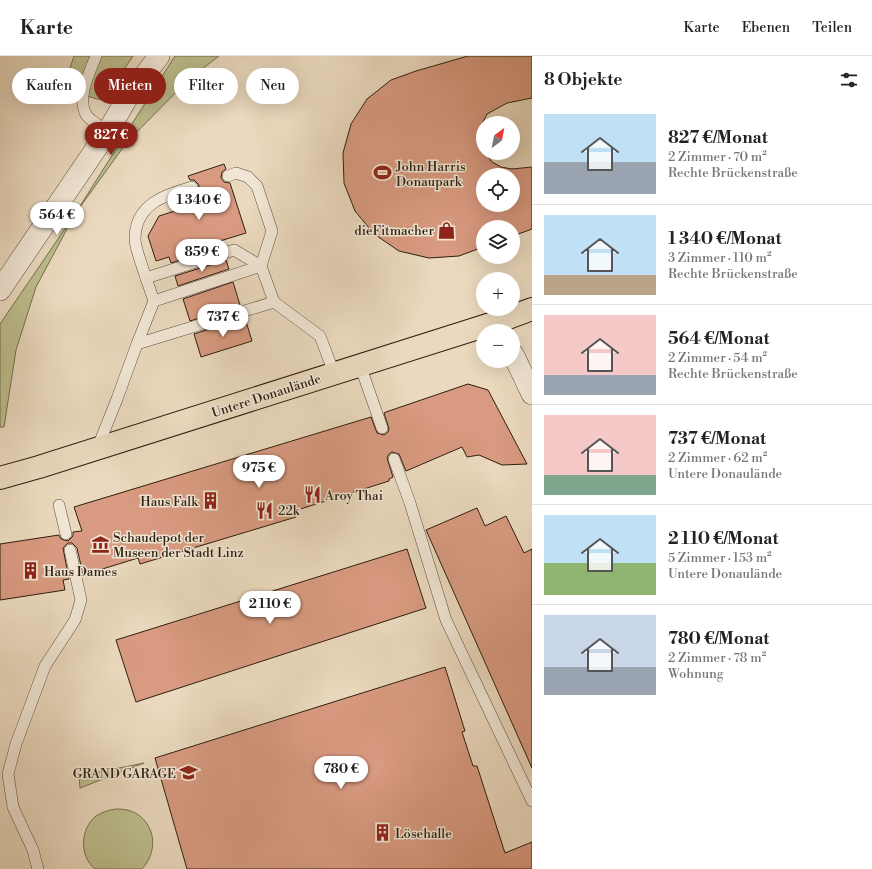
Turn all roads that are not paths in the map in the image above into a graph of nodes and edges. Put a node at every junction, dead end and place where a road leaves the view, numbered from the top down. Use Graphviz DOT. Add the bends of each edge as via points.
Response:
graph roads {
  1 [pos="96,56"];
  2 [pos="159,56"];
  3 [pos="108,131"];
  4 [pos="228,176"];
  5 [pos="192,187"];
  6 [pos="261,266"];
  7 [pos="146,278"];
  8 [pos="0,290"];
  9 [pos="154,301"];
  10 [pos="274,302"];
  11 [pos="532,309"];
  12 [pos="503,324"];
  13 [pos="476,332"];
  14 [pos="137,344"];
  15 [pos="360,365"];
  16 [pos="520,368"];
  17 [pos="334,373"];
  18 [pos="532,394"];
  19 [pos="382,428"];
  20 [pos="97,448"];
  21 [pos="395,462"];
  22 [pos="5,474"];
  23 [pos="59,505"];
  24 [pos="66,534"];
  25 [pos="70,550"];
  26 [pos="532,801"];
  27 [pos="38,869"];
  1 -- 3 [label="lane" via="82,103 88,117"];
  2 -- 3 [label="street" via="126,100"];
  3 -- 8 [label="street"];
  4 -- 6 [label="lane" via="236,173 248,177 257,186 272,231"];
  5 -- 7 [label="lane" via="165,195 147,207 137,224 135,240"];
  6 -- 7 [label="lane" via="234,250"];
  6 -- 9 [label="lane"];
  6 -- 10 [label="lane"];
  7 -- 9 [label="lane"];
  9 -- 14 [label="lane"];
  10 -- 14 [label="lane"];
  10 -- 17 [label="lane" via="320,336"];
  11 -- 12 [label="main road, Untere Donaulände"];
  13 -- 15 [label="main road, Untere Donaulände"];
  14 -- 20 [label="lane"];
  15 -- 17 [label="main road, Untere Donaulände"];
  15 -- 19 [label="lane"];
  16 -- 18 [label="street"];
  17 -- 20 [label="main road, Untere Donaulände"];
  20 -- 22 [label="main road, Untere Donaulände"];
  21 -- 26 [label="lane" via="446,620"];
  23 -- 24 [label="lane"];
  25 -- 27 [label="lane" via="81,600 75,620 45,666 16,744 8,774 13,806 33,850"];
}
